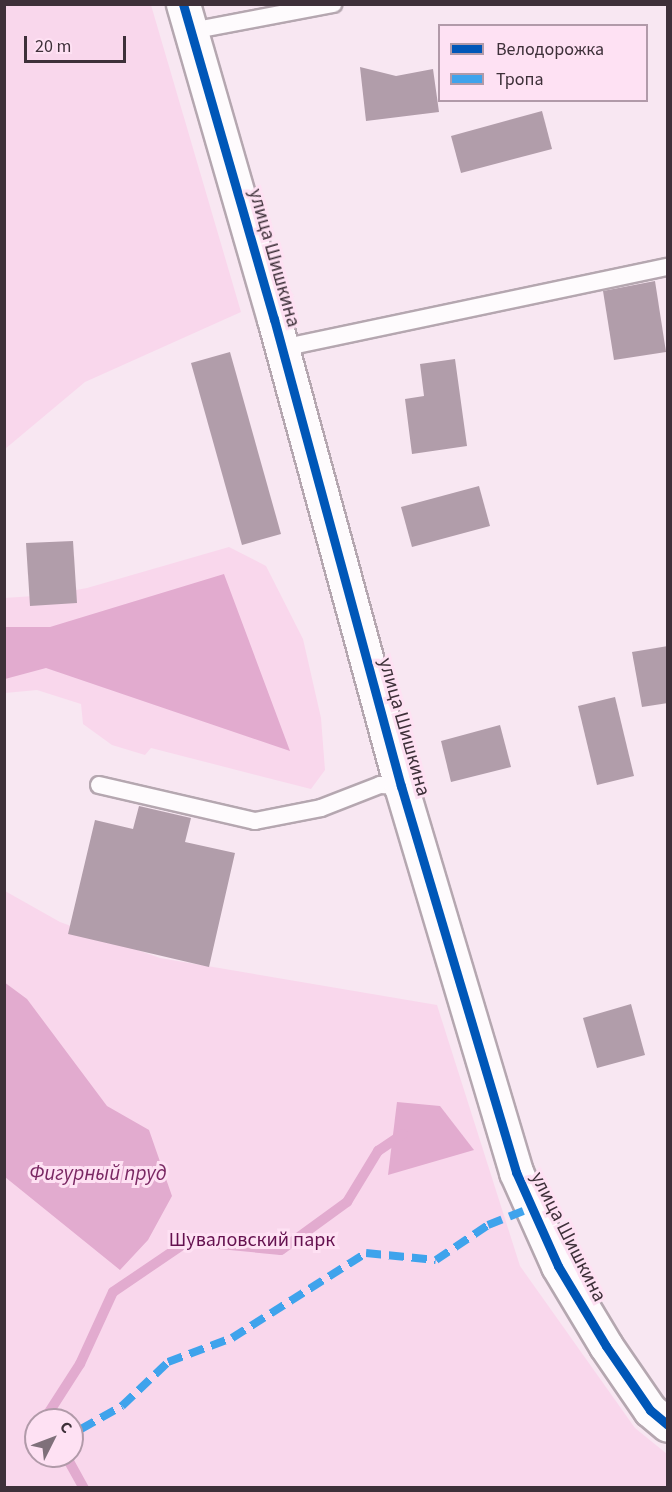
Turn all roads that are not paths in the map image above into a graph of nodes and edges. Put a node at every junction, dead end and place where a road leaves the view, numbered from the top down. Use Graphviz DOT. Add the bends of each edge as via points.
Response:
graph roads {
  1 [pos="333,4"];
  2 [pos="187,18"];
  3 [pos="668,267"];
  4 [pos="282,348"];
  5 [pos="99,785"];
  6 [pos="401,786"];
  7 [pos="668,1425"];
  1 -- 2 [label="lane"];
  2 -- 4 [label="street, улица Шишкина"];
  3 -- 4 [label="lane"];
  4 -- 6 [label="street, улица Шишкина"];
  5 -- 6 [label="lane" via="255,821 321,808 380,785"];
  6 -- 7 [label="street, улица Шишкина" via="516,1172 531,1208 558,1266 606,1346 650,1410"];
}
